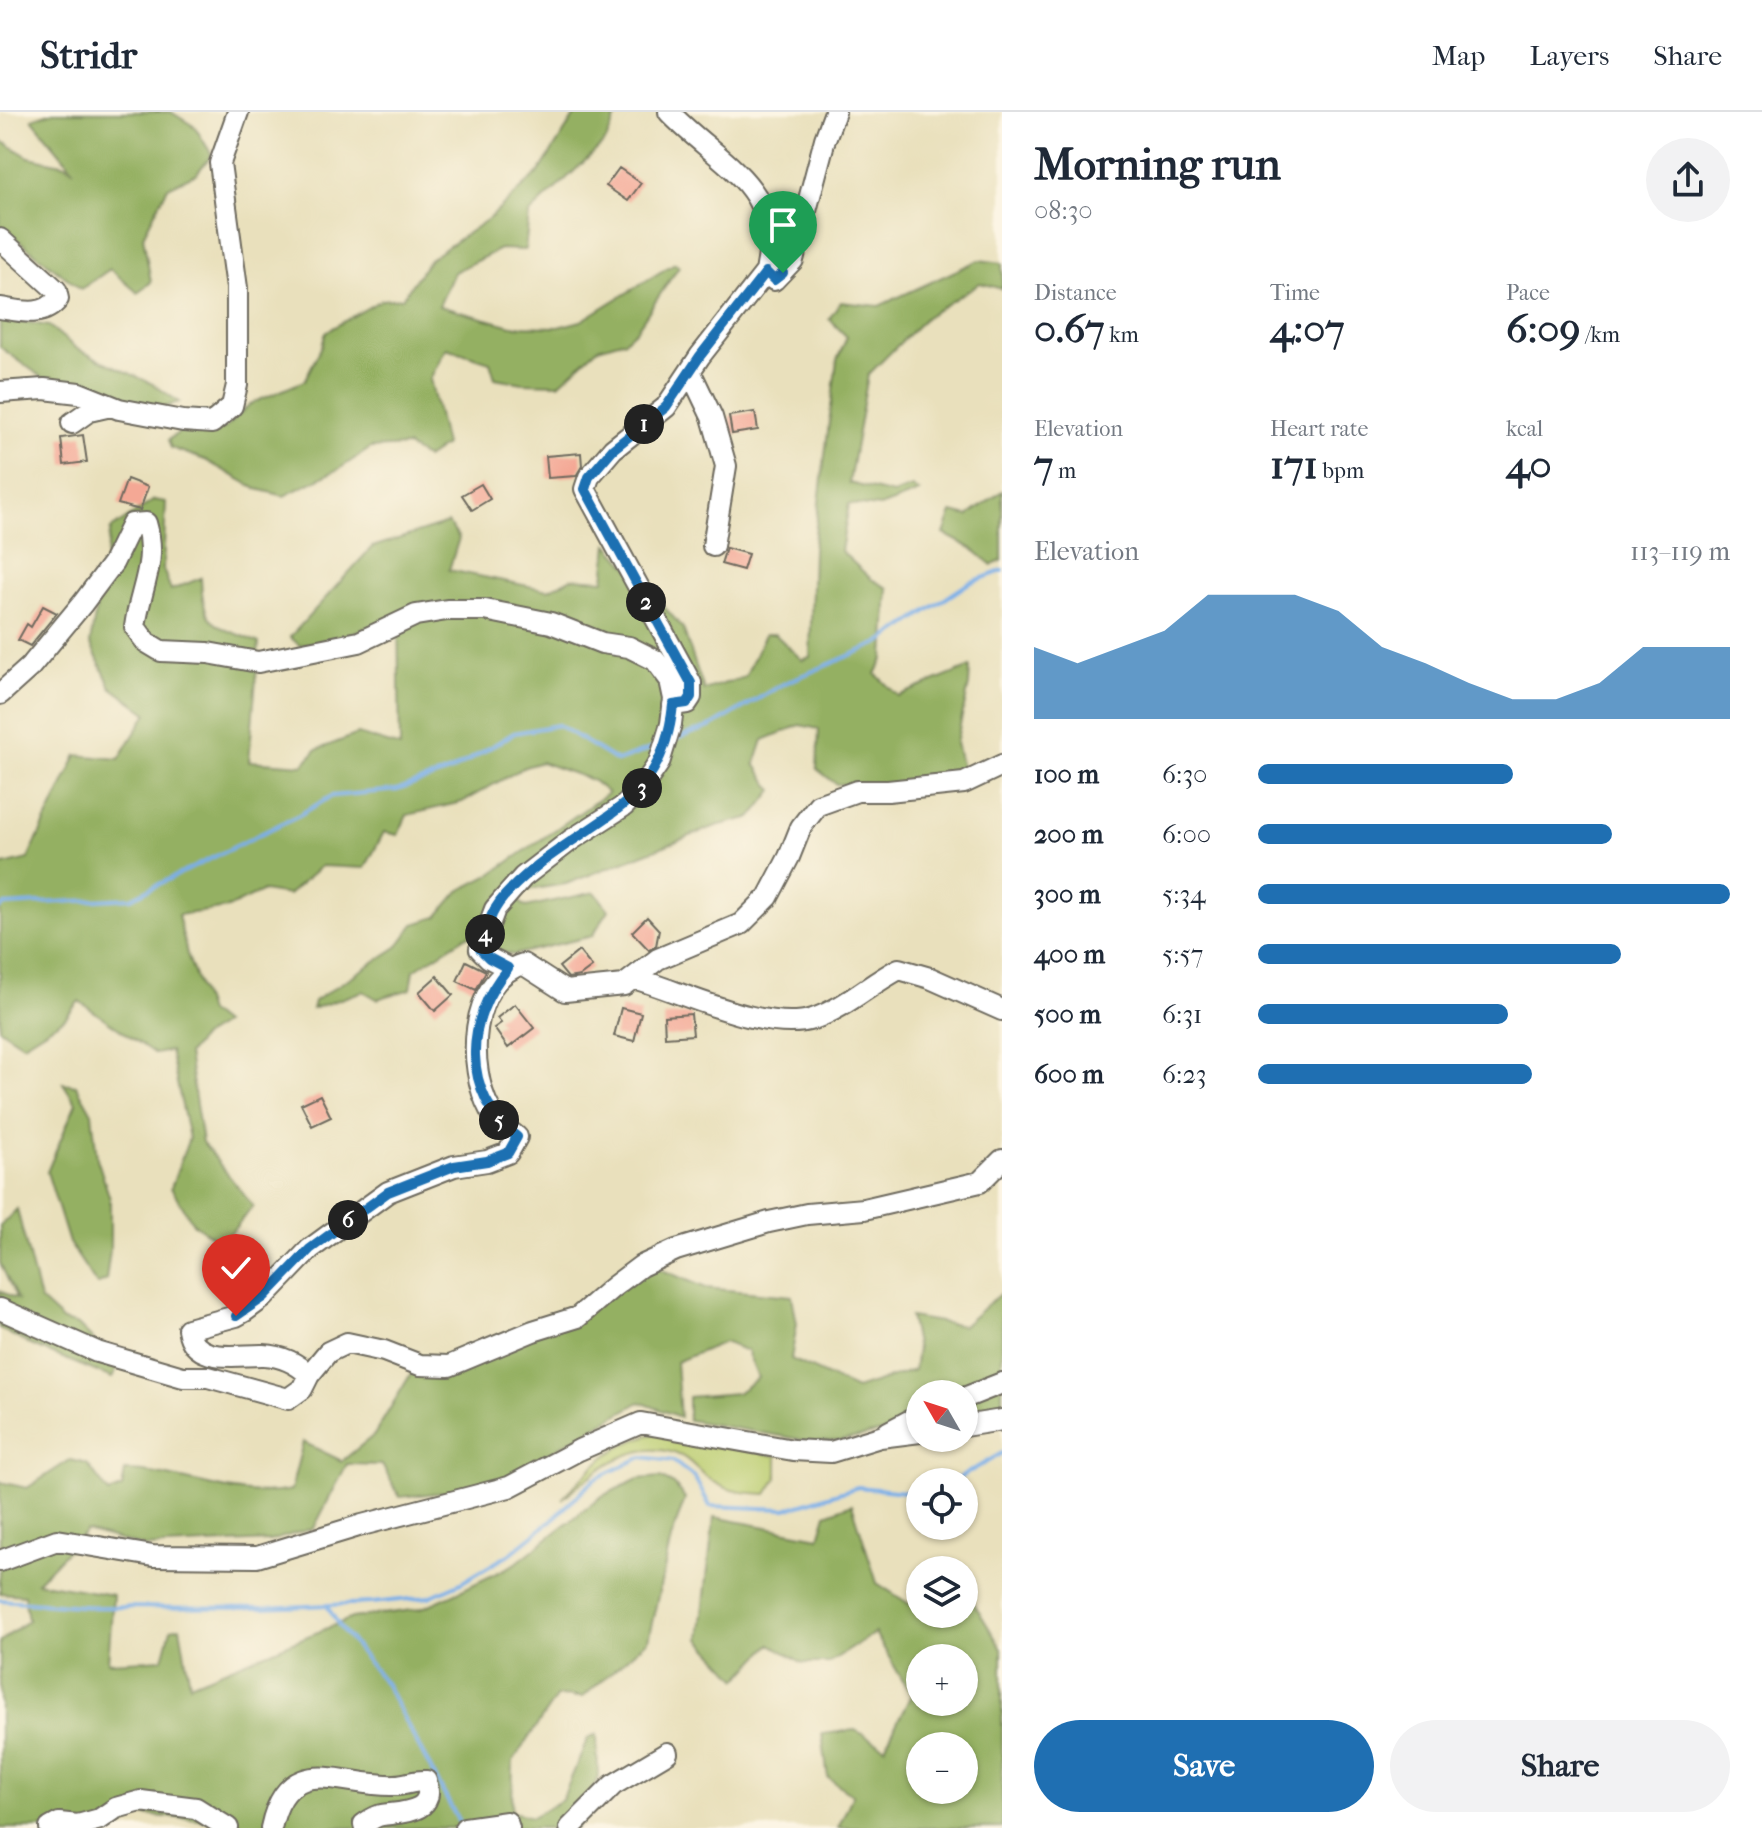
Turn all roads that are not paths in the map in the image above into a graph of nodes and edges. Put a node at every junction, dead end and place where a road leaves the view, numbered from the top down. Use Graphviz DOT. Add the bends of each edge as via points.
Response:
graph roads {
  1 [pos="238,112"];
  2 [pos="669,112"];
  3 [pos="835,112"];
  4 [pos="0,239"];
  5 [pos="766,272"];
  6 [pos="0,308"];
  7 [pos="690,371"];
  8 [pos="0,392"];
  9 [pos="111,406"];
  10 [pos="72,423"];
  11 [pos="713,546"];
  12 [pos="0,694"];
  13 [pos="673,705"];
  14 [pos="1002,765"];
  15 [pos="508,968"];
  16 [pos="633,978"];
  17 [pos="1002,1010"];
  18 [pos="1002,1160"];
  19 [pos="0,1309"];
  20 [pos="309,1375"];
  21 [pos="1002,1383"];
  22 [pos="978,1392"];
  23 [pos="1002,1420"];
  24 [pos="906,1423"];
  25 [pos="978,1424"];
  26 [pos="906,1434"];
  27 [pos="880,1437"];
  28 [pos="0,1561"];
  29 [pos="667,1753"];
  30 [pos="50,1828"];
  31 [pos="228,1828"];
  32 [pos="271,1828"];
  33 [pos="365,1828"];
  34 [pos="465,1828"];
  35 [pos="509,1828"];
  36 [pos="570,1828"];
  1 -- 9 [label="street" via="220,163 237,288 238,369 232,406 212,423"];
  2 -- 5 [label="street" via="756,194 771,237"];
  3 -- 5 [label="street" via="793,260 774,280"];
  4 -- 6 [label="street" via="56,290 58,299 39,312"];
  5 -- 7 [label="street"];
  7 -- 11 [label="street" via="712,417 726,466"];
  7 -- 13 [label="street" via="666,407 613,449 585,489 691,683 687,703"];
  8 -- 9 [label="street" via="79,393"];
  9 -- 10 [label="street" via="89,411"];
  12 -- 13 [label="street" via="83,603 113,563 132,524 146,523 151,542 135,627 161,651 258,662 359,642 416,615 485,610 551,623 655,660 670,680"];
  13 -- 15 [label="street" via="667,744 641,789 523,877 495,909 480,949"];
  14 -- 16 [label="street" via="964,783 857,791 818,805 801,827 768,897 741,924 658,959"];
  15 -- 16 [label="street" via="523,964 565,991 624,985"];
  15 -- 20 [label="street" via="485,1001 474,1059 491,1112 517,1137 508,1153 454,1166 388,1192 310,1249 245,1311 188,1329 205,1352 283,1359"];
  16 -- 17 [label="street" via="713,1007 780,1022 811,1019 899,969"];
  18 -- 20 [label="street" via="980,1182 864,1209 769,1222 676,1250 641,1266 578,1317 449,1366 420,1365 347,1343 328,1352"];
  19 -- 20 [label="street" via="97,1352 183,1377 208,1377 288,1399"];
  21 -- 22 [label="street"];
  23 -- 25 [label="street"];
  24 -- 27 [label="street"];
  26 -- 27 [label="street"];
  27 -- 28 [label="street" via="831,1452 793,1450 641,1423 509,1487 257,1557 153,1556 57,1540"];
  29 -- 36 [label="street" via="613,1785"];
  30 -- 31 [label="street" via="100,1819 141,1801 196,1808"];
  32 -- 33 [label="street" via="286,1790 307,1780 330,1777 397,1785 426,1781 424,1802 417,1810 378,1815"];
  34 -- 35 [label="street" via="497,1821 507,1822"];
}
